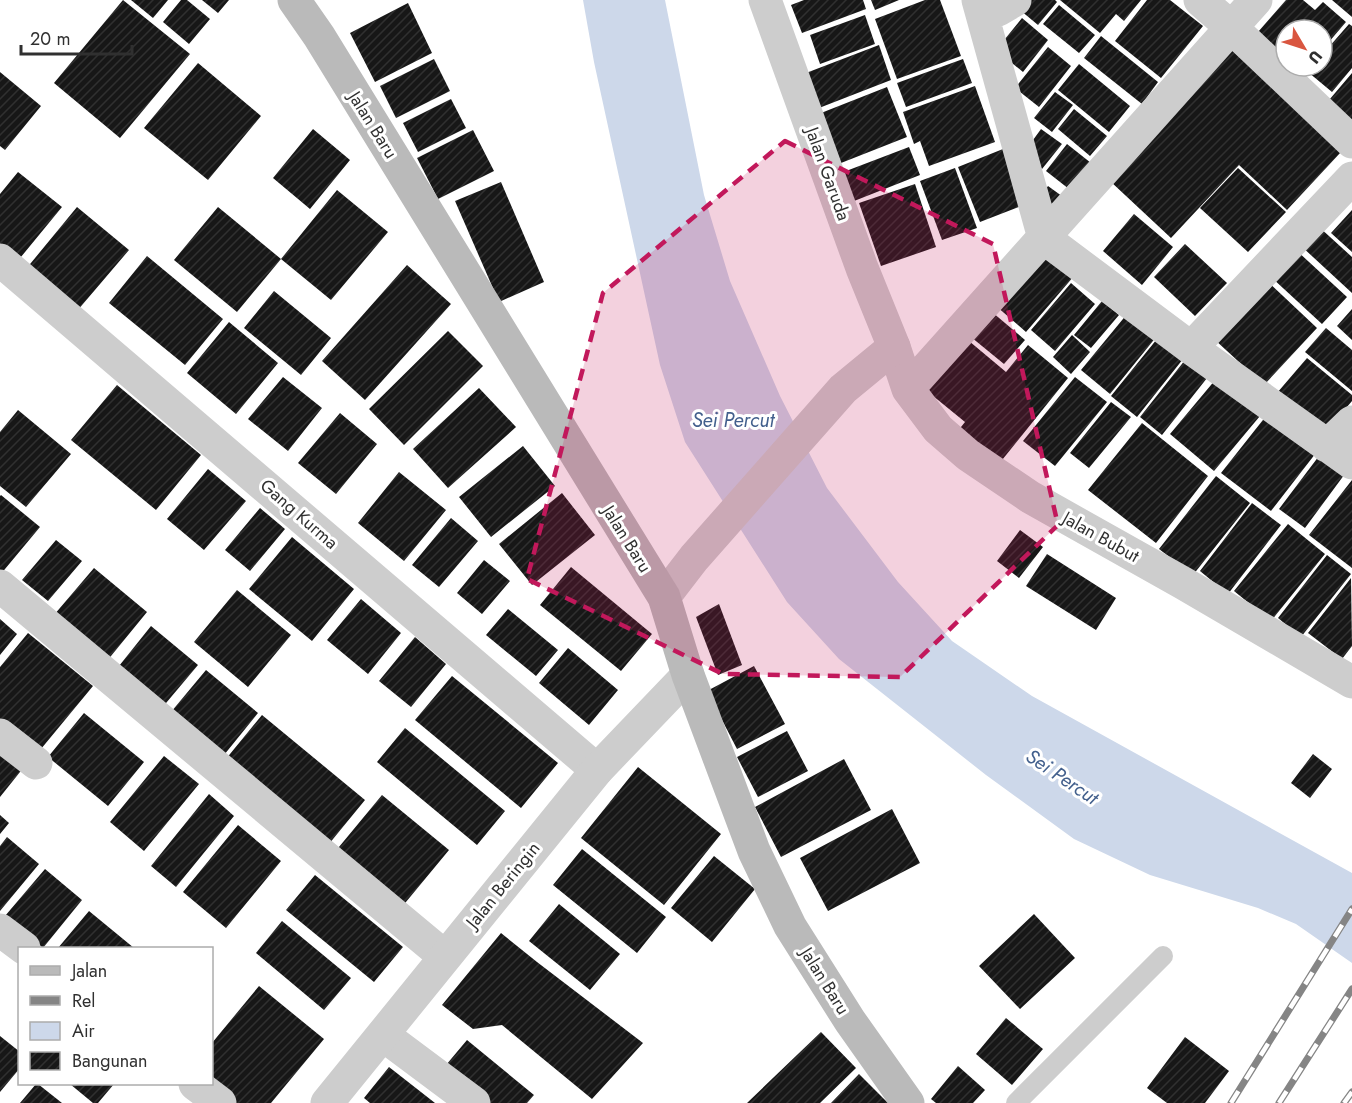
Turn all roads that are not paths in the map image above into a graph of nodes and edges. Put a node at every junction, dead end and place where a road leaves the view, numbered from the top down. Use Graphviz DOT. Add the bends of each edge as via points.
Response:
graph roads {
  1 [pos="294,0"];
  2 [pos="765,0"];
  3 [pos="1015,0"];
  4 [pos="1200,0"];
  5 [pos="1256,0"];
  6 [pos="979,5"];
  7 [pos="1231,27"];
  8 [pos="1352,142"];
  9 [pos="1352,178"];
  10 [pos="1044,238"];
  11 [pos="0,260"];
  12 [pos="894,347"];
  13 [pos="1191,348"];
  14 [pos="908,389"];
  15 [pos="1352,422"];
  16 [pos="1340,454"];
  17 [pos="0,586"];
  18 [pos="664,597"];
  19 [pos="688,675"];
  20 [pos="1352,682"];
  21 [pos="0,735"];
  22 [pos="36,763"];
  23 [pos="597,770"];
  24 [pos="0,930"];
  25 [pos="23,947"];
  26 [pos="444,956"];
  27 [pos="1163,956"];
  28 [pos="383,1035"];
  29 [pos="198,1085"];
  30 [pos="220,1103"];
  31 [pos="327,1103"];
  32 [pos="474,1103"];
  33 [pos="908,1103"];
  34 [pos="1016,1103"];
  1 -- 18 [label="main road, Jalan Baru"];
  2 -- 12 [label="street, Jalan Garuda"];
  3 -- 6 [label="street" via="998,10"];
  4 -- 7 [label="street"];
  5 -- 7 [label="street"];
  6 -- 10 [label="street"];
  7 -- 8 [label="street"];
  7 -- 10 [label="street"];
  9 -- 13 [label="street"];
  10 -- 13 [label="street"];
  10 -- 14 [label="street"];
  11 -- 23 [label="street, Gang Kurma"];
  12 -- 14 [label="street, Jalan Bubut"];
  12 -- 18 [label="street" via="843,389"];
  13 -- 16 [label="street"];
  14 -- 20 [label="street, Jalan Bubut" via="938,429 998,478"];
  15 -- 16 [label="street"];
  17 -- 26 [label="street"];
  18 -- 19 [label="main road, Jalan Baru"];
  19 -- 23 [label="street, Jalan Beringin"];
  19 -- 33 [label="main road, Jalan Baru" via="754,851 790,926"];
  21 -- 22 [label="street"];
  23 -- 26 [label="street, Jalan Beringin"];
  24 -- 25 [label="street"];
  26 -- 28 [label="street, Jalan Beringin"];
  27 -- 34 [label="lane"];
  28 -- 31 [label="street, Jalan Beringin"];
  28 -- 32 [label="street"];
  29 -- 30 [label="street"];
}
